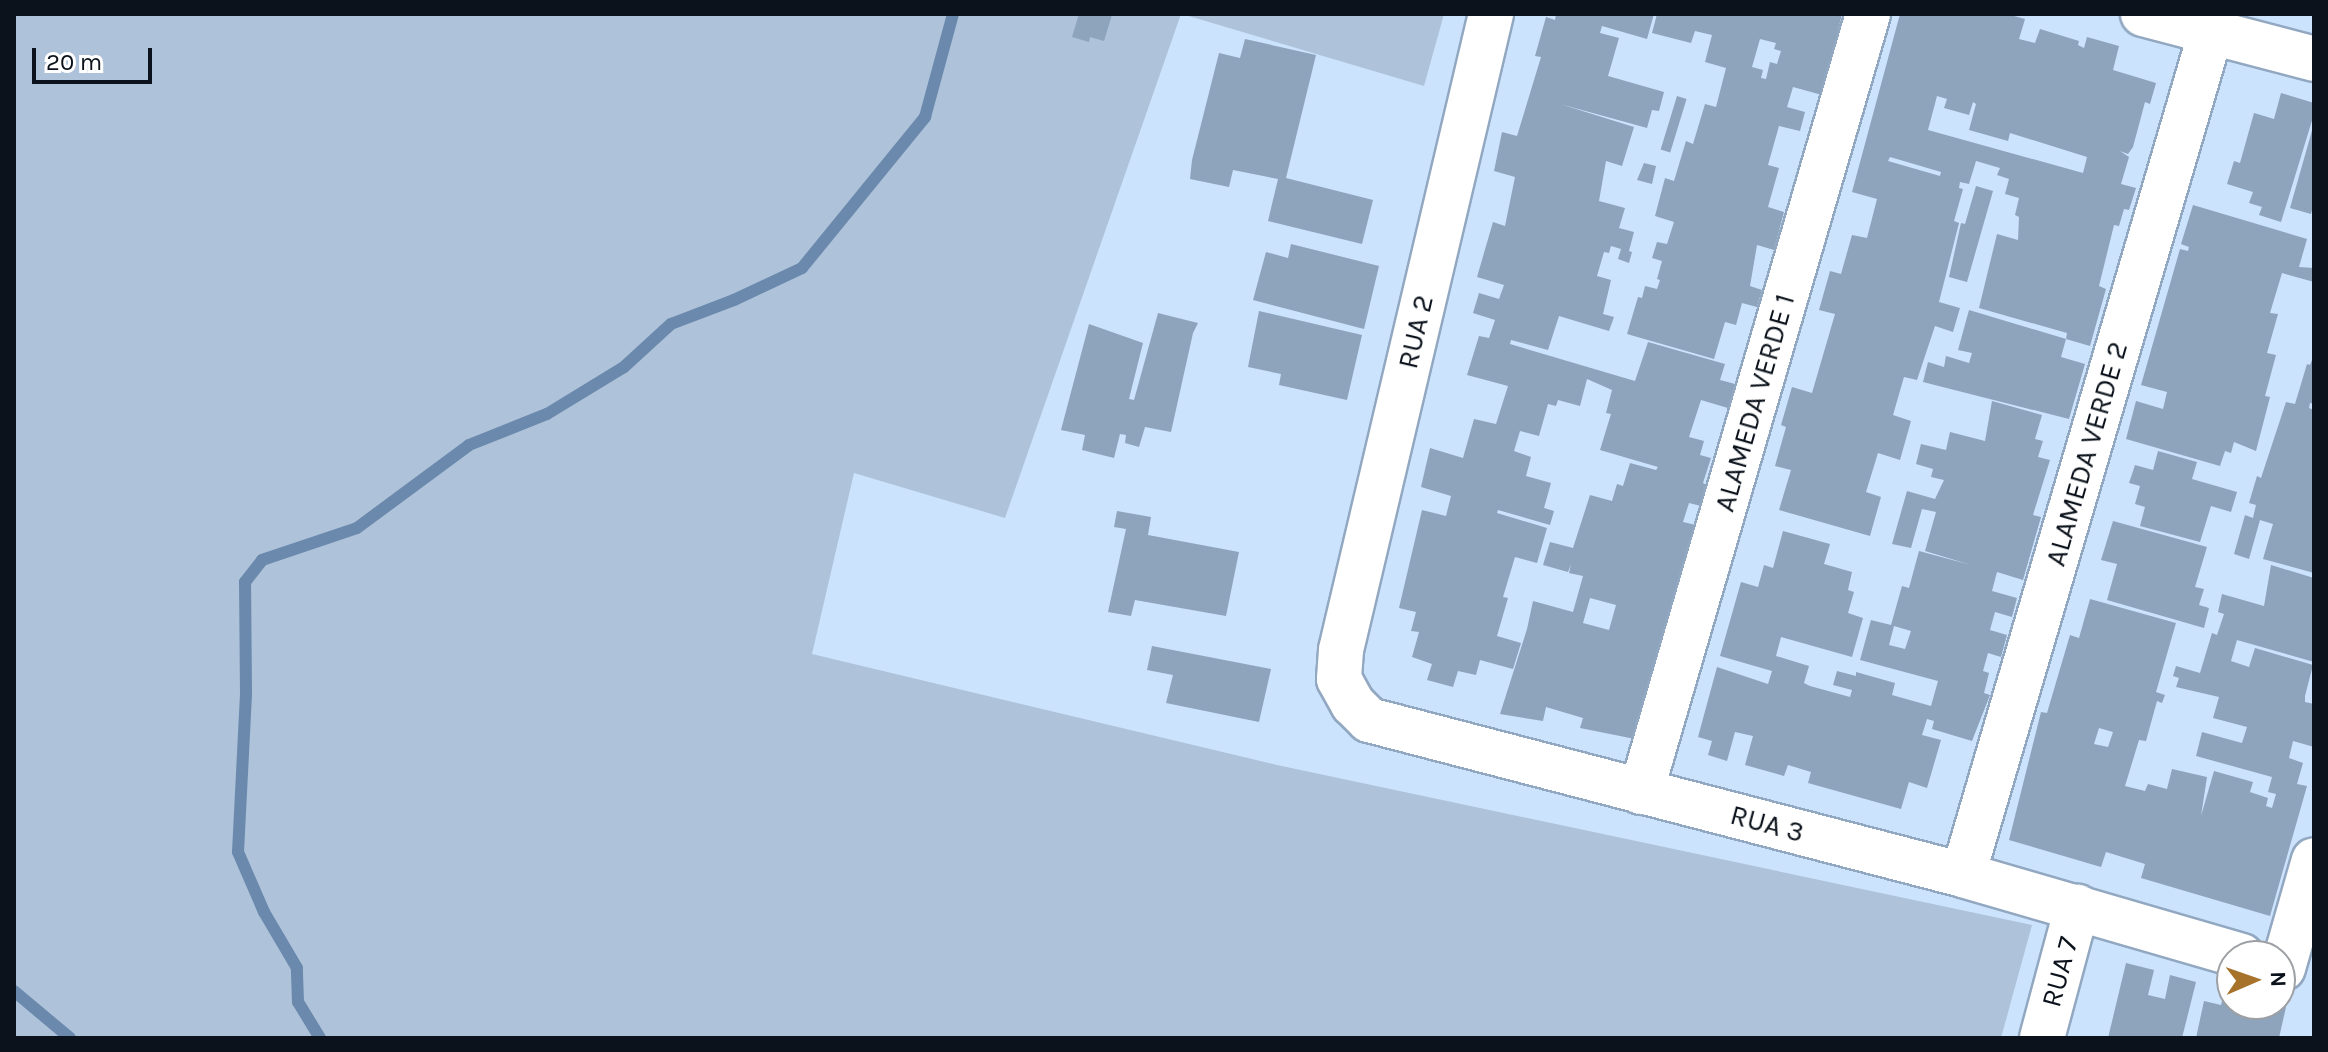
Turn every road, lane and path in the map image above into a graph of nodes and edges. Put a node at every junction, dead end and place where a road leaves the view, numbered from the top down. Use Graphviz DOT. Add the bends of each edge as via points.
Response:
graph roads {
  1 [pos="1491,14"];
  2 [pos="1868,14"];
  3 [pos="2143,14"];
  4 [pos="2211,32"];
  5 [pos="2314,59"];
  6 [pos="1341,650"];
  7 [pos="1641,792"];
  8 [pos="2314,860"];
  9 [pos="1963,875"];
  10 [pos="2077,907"];
  11 [pos="2216,949"];
  12 [pos="2296,952"];
  13 [pos="2042,1038"];
  1 -- 6 [label="street, RUA 2"];
  2 -- 7 [label="street, ALAMEDA VERDE 1"];
  3 -- 4 [label="street"];
  4 -- 5 [label="street"];
  4 -- 9 [label="street, ALAMEDA VERDE 2"];
  6 -- 7 [label="street, RUA 3" via="1339,679 1369,720"];
  7 -- 9 [label="street, RUA 3"];
  8 -- 12 [label="street"];
  9 -- 10 [label="street, RUA 3"];
  10 -- 11 [label="street, RUA 3"];
  10 -- 13 [label="street, RUA 7"];
}
